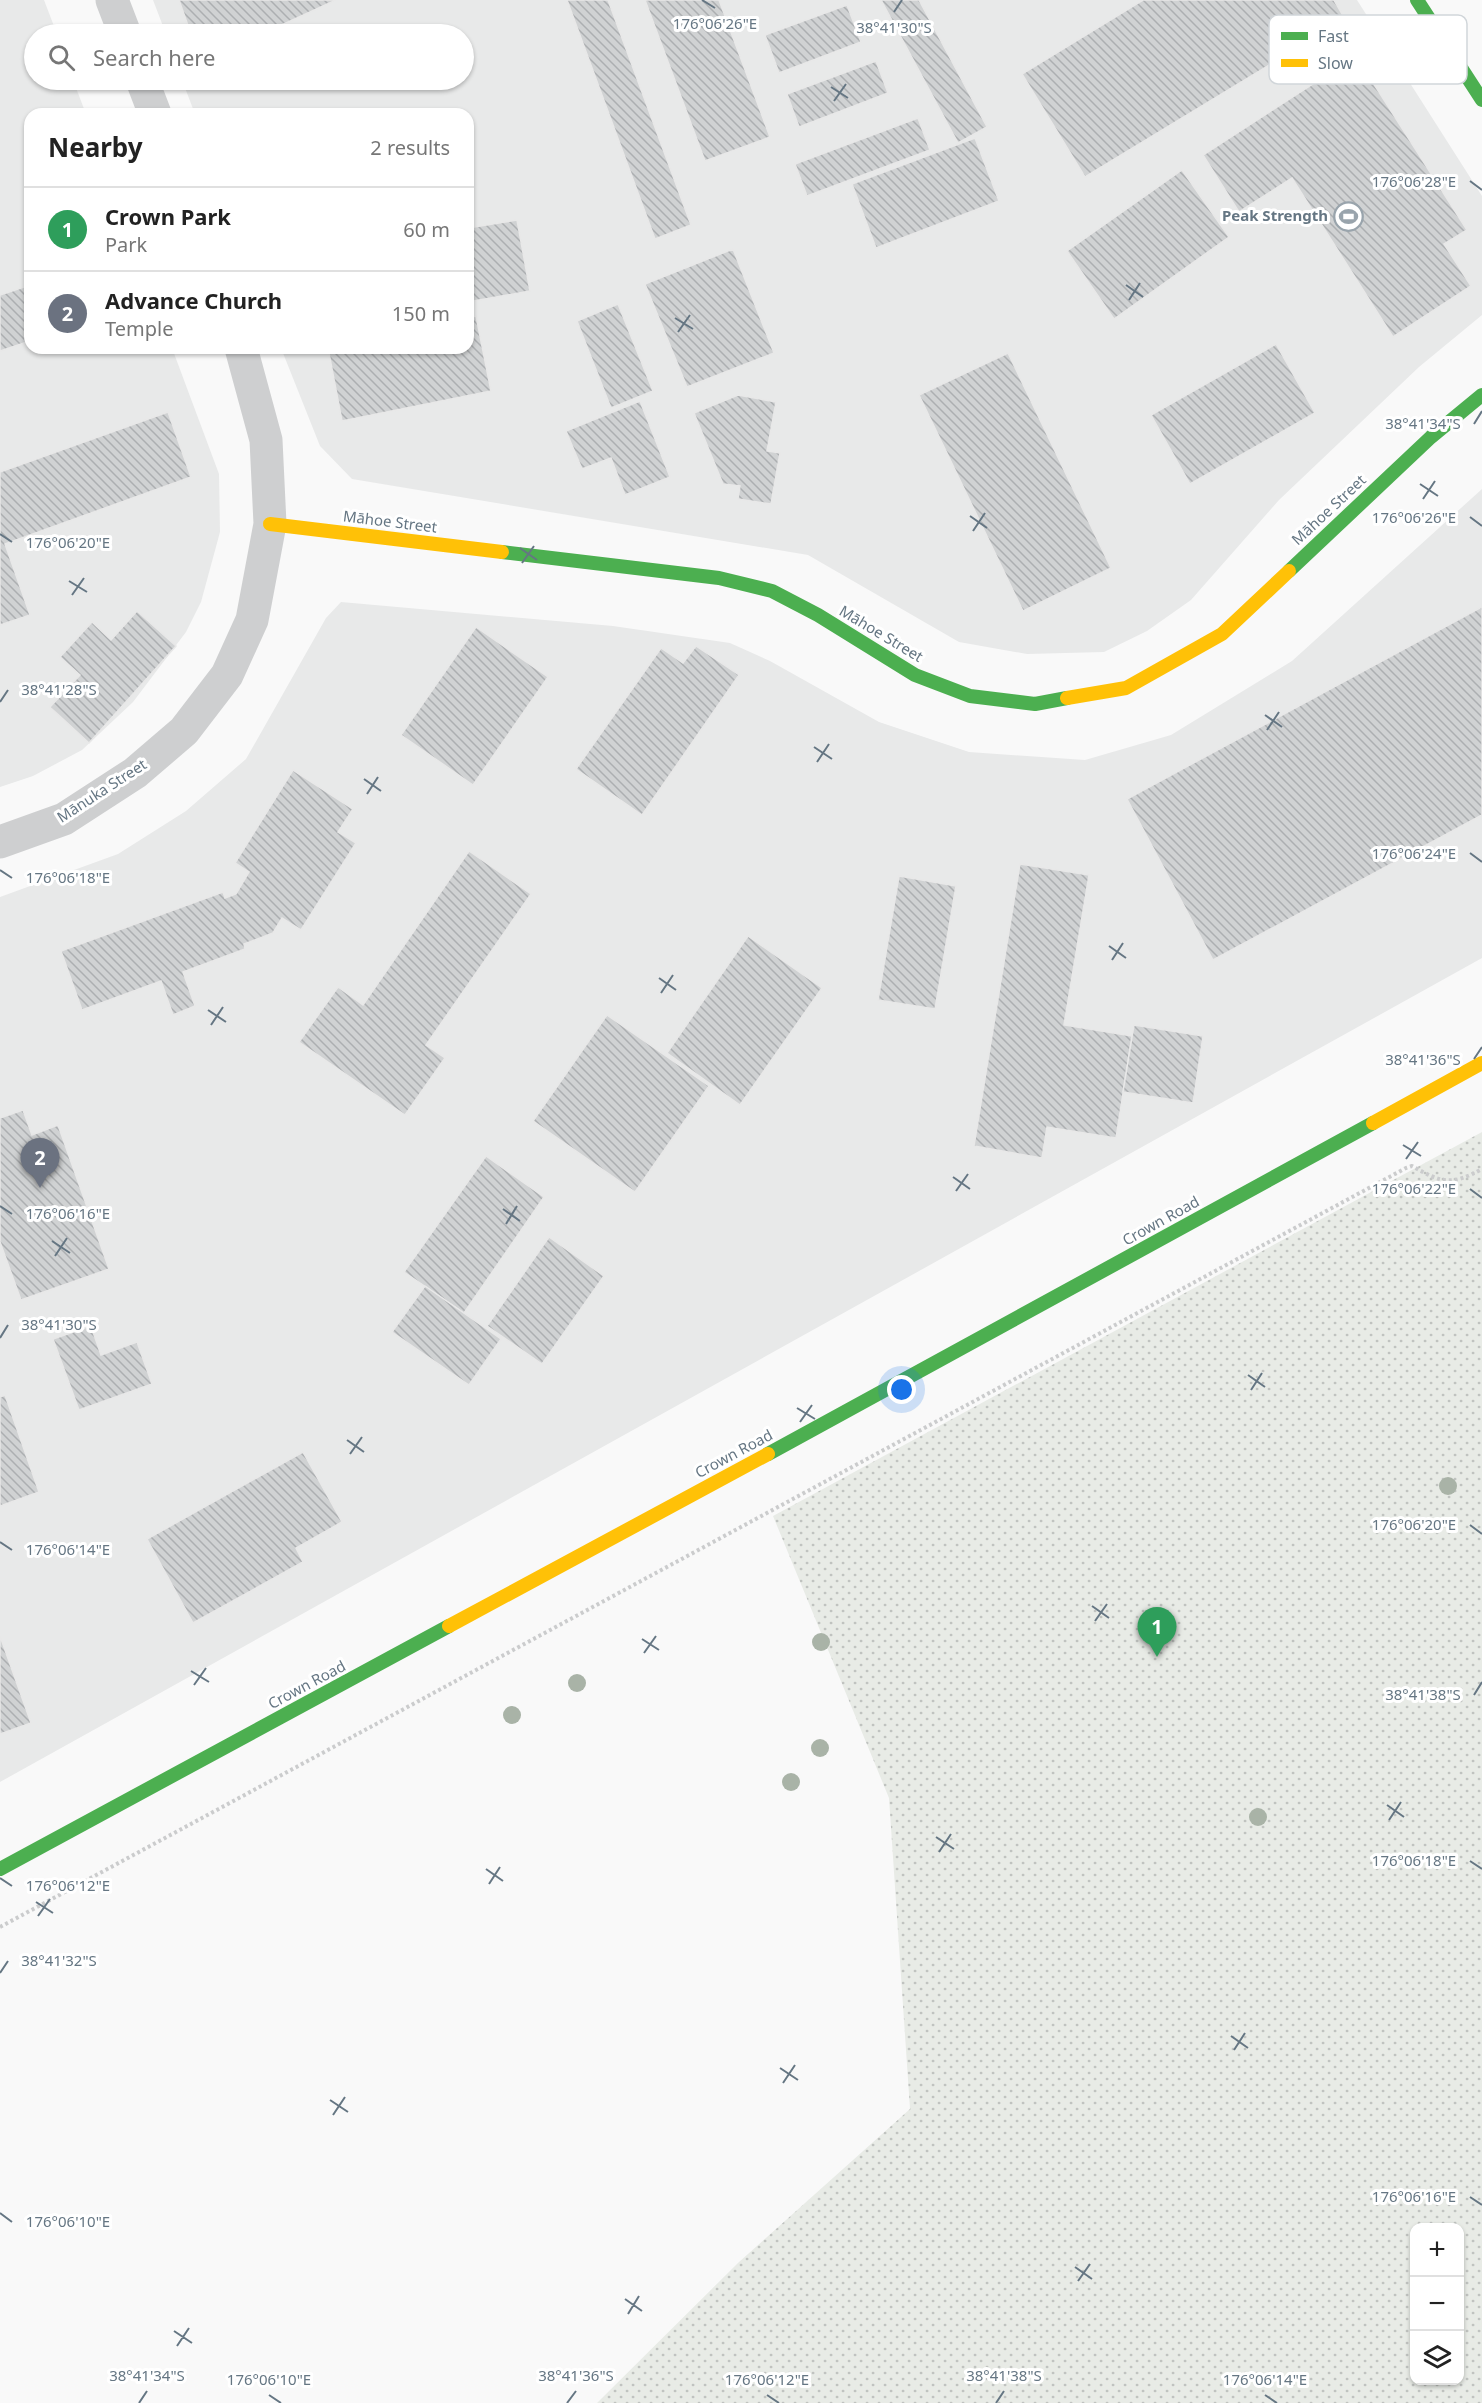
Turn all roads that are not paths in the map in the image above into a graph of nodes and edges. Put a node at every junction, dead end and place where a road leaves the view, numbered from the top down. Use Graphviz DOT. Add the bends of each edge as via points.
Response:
graph roads {
  1 [pos="112,0"];
  2 [pos="1417,0"];
  3 [pos="1427,15"];
  4 [pos="121,24"];
  5 [pos="1467,77"];
  6 [pos="146,90"];
  7 [pos="1482,100"];
  8 [pos="153,108"];
  9 [pos="244,354"];
  10 [pos="1482,395"];
  11 [pos="270,524"];
  12 [pos="0,842"];
  13 [pos="1482,1063"];
  14 [pos="0,1869"];
  1 -- 4 [label="street"];
  2 -- 3 [label="street"];
  5 -- 7 [label="street"];
  6 -- 8 [label="street"];
  9 -- 11 [label="street, Mānuka Street" via="266,440"];
  10 -- 11 [label="street, Māhoe Street" via="1431,437 1222,634 1126,688 1035,704 970,696 915,675 772,591 718,578"];
  11 -- 12 [label="street, Mānuka Street" via="252,620 227,675 184,731 135,773 64,819"];
  13 -- 14 [label="street, Crown Road" via="998,1330"];
}
